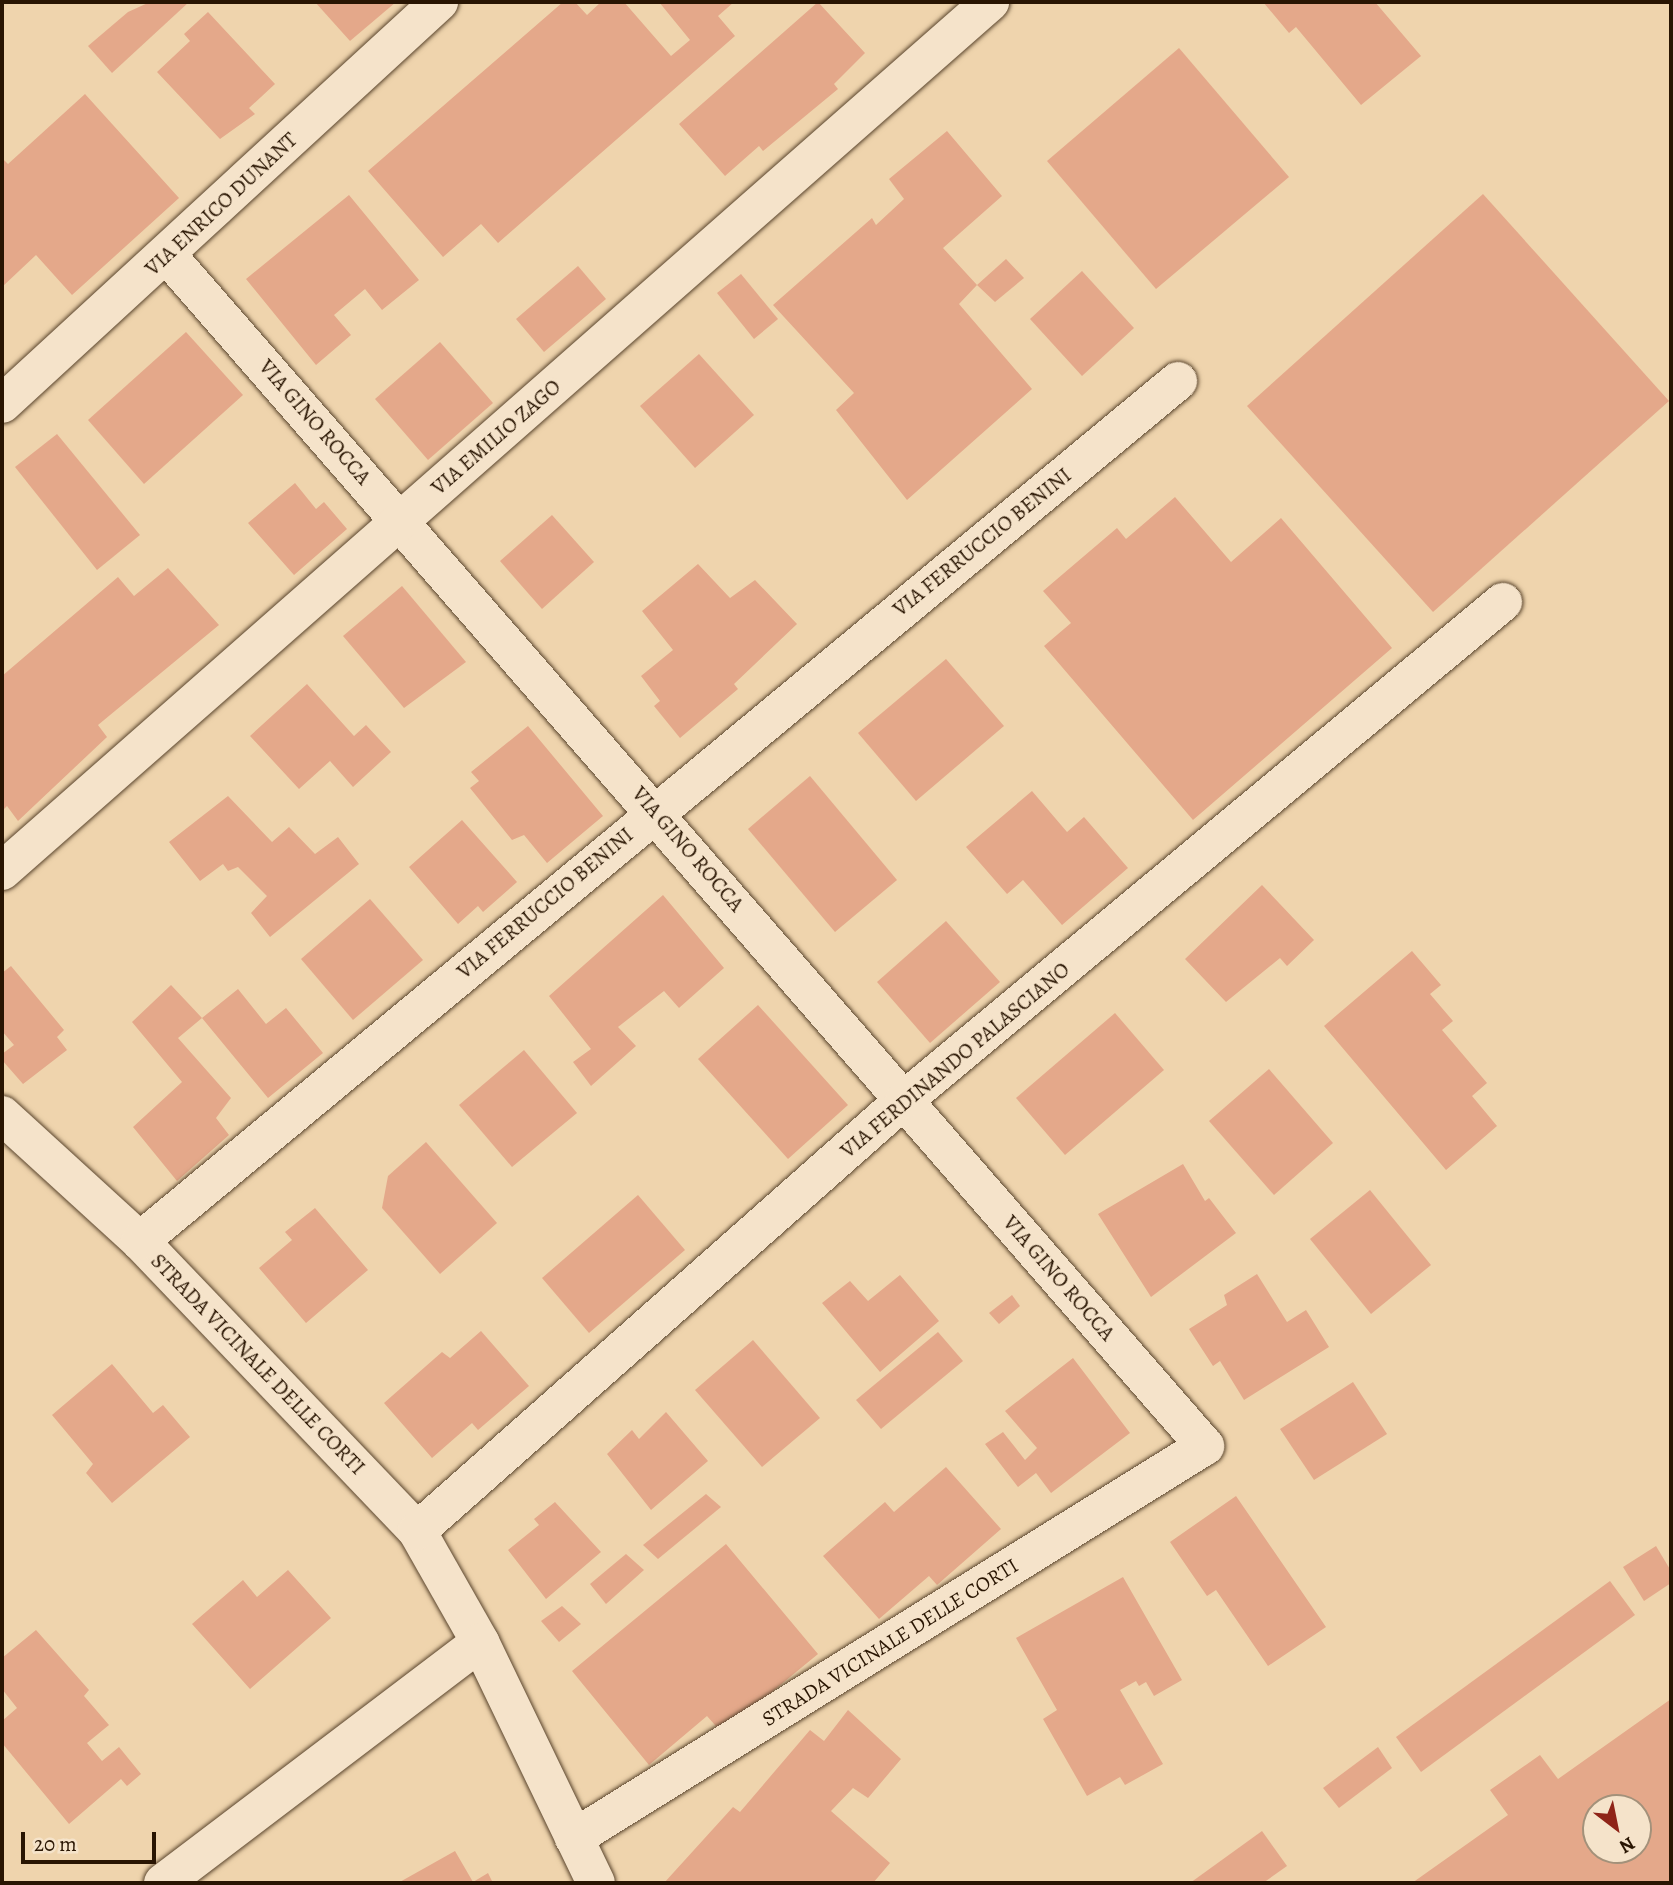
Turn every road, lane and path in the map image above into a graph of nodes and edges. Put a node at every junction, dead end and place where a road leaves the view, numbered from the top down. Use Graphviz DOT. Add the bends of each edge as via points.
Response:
graph roads {
  1 [pos="439,2"];
  2 [pos="990,2"];
  3 [pos="167,254"];
  4 [pos="1178,381"];
  5 [pos="2,404"];
  6 [pos="402,520"];
  7 [pos="1503,602"];
  8 [pos="656,811"];
  9 [pos="2,871"];
  10 [pos="904,1100"];
  11 [pos="2,1115"];
  12 [pos="140,1241"];
  13 [pos="1205,1446"];
  14 [pos="417,1531"];
  15 [pos="481,1642"];
  16 [pos="574,1838"];
  17 [pos="163,1883"];
  18 [pos="596,1883"];
  1 -- 3 [label="street, VIA ENRICO DUNANT"];
  2 -- 6 [label="street, VIA EMILIO ZAGO"];
  3 -- 5 [label="street, VIA ENRICO DUNANT"];
  3 -- 6 [label="street, VIA GINO ROCCA"];
  4 -- 8 [label="street, VIA FERRUCCIO BENINI"];
  6 -- 8 [label="street, VIA GINO ROCCA"];
  6 -- 9 [label="street, VIA EMILIO ZAGO"];
  7 -- 10 [label="street, VIA FERDINANDO PALASCIANO"];
  8 -- 10 [label="street, VIA GINO ROCCA"];
  8 -- 12 [label="street, VIA FERRUCCIO BENINI"];
  10 -- 13 [label="street, VIA GINO ROCCA"];
  10 -- 14 [label="street, VIA FERDINANDO PALASCIANO"];
  11 -- 12 [label="street, STRADA VICINALE DELLE CORTI"];
  12 -- 14 [label="street, STRADA VICINALE DELLE CORTI"];
  13 -- 16 [label="street, STRADA VICINALE DELLE CORTI"];
  14 -- 15 [label="street, STRADA VICINALE DELLE CORTI"];
  15 -- 16 [label="street, STRADA VICINALE DELLE CORTI"];
  15 -- 17 [label="street"];
  16 -- 18 [label="street, STRADA VICINALE DELLE CORTI"];
}
